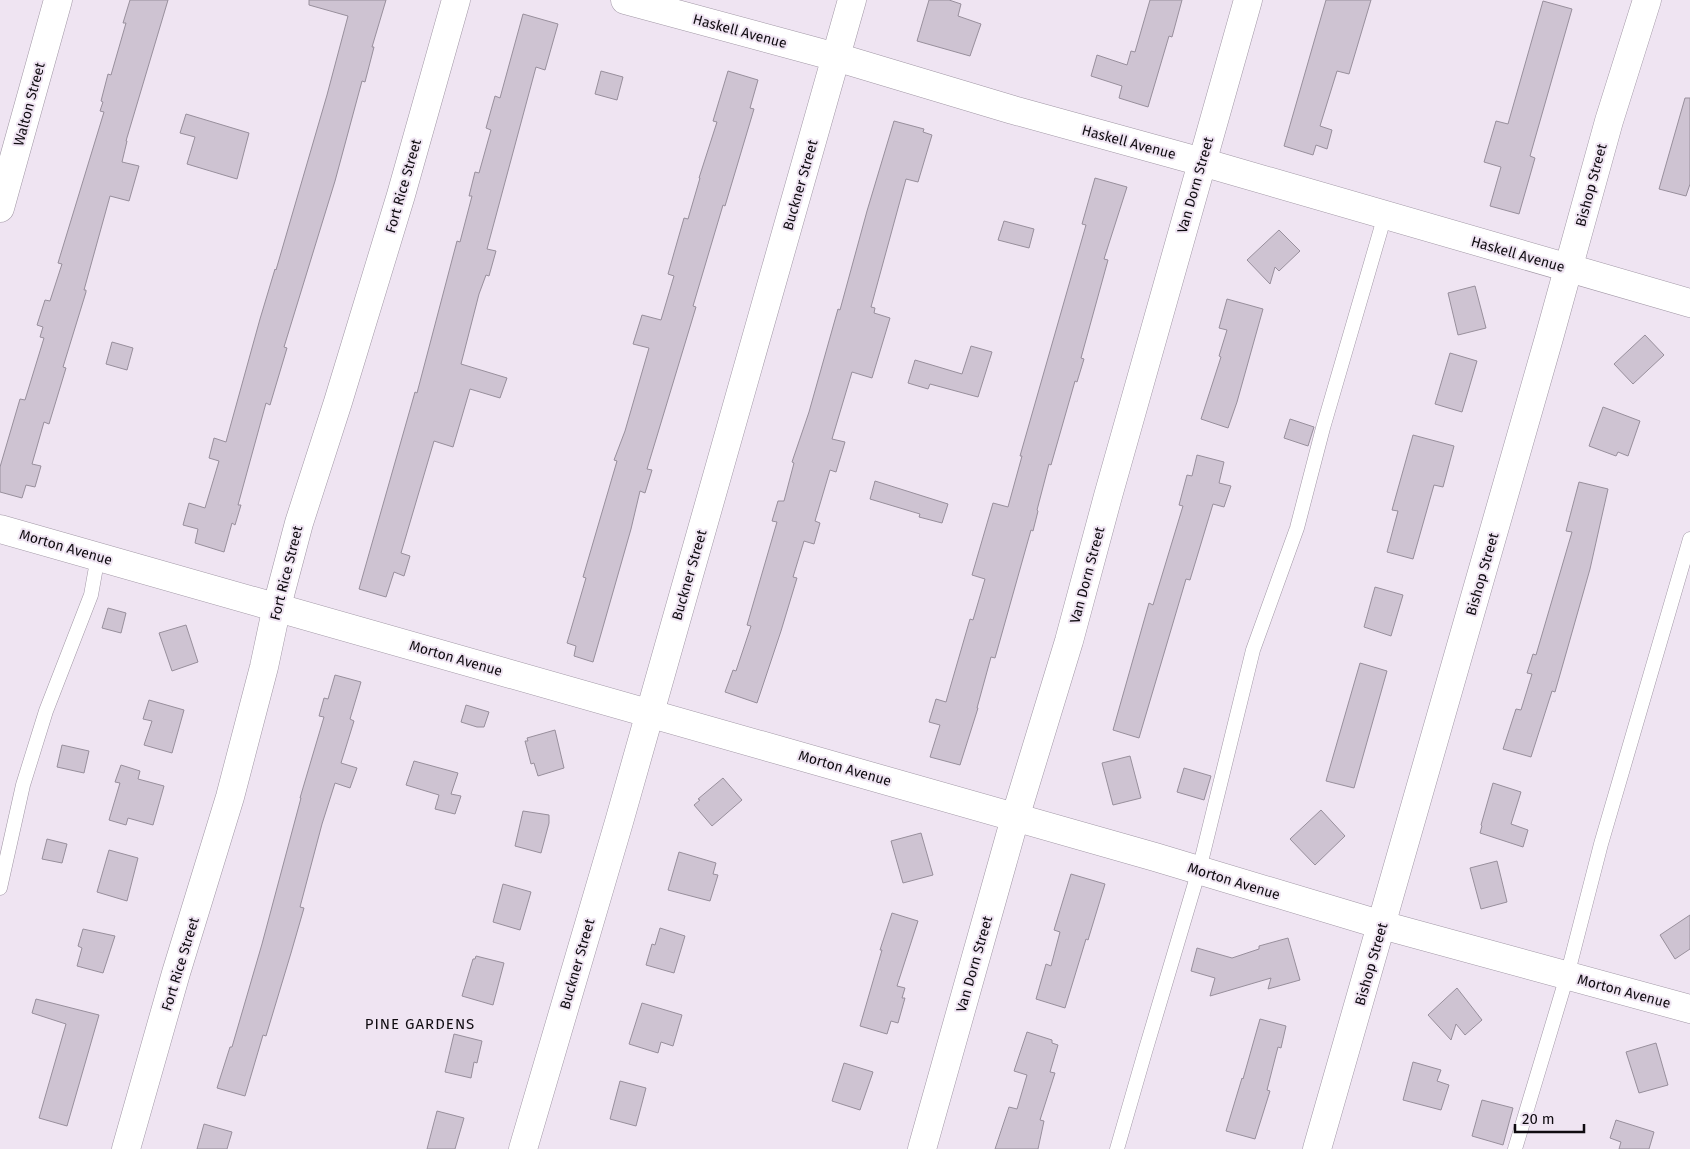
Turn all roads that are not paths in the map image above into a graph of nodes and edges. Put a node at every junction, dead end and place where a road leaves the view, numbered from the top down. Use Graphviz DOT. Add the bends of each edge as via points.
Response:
graph roads {
  1 [pos="58,0"];
  2 [pos="456,0"];
  3 [pos="625,0"];
  4 [pos="852,0"];
  5 [pos="1248,0"];
  6 [pos="1647,0"];
  7 [pos="836,57"];
  8 [pos="1202,162"];
  9 [pos="0,208"];
  10 [pos="1385,215"];
  11 [pos="1568,268"];
  12 [pos="1690,303"];
  13 [pos="0,529"];
  14 [pos="1690,539"];
  15 [pos="98,556"];
  16 [pos="276,606"];
  17 [pos="649,713"];
  18 [pos="1015,818"];
  19 [pos="1199,870"];
  20 [pos="0,888"];
  21 [pos="1382,925"];
  22 [pos="1568,976"];
  23 [pos="1690,1010"];
  24 [pos="126,1149"];
  25 [pos="523,1149"];
  26 [pos="922,1149"];
  27 [pos="1117,1149"];
  28 [pos="1317,1149"];
  29 [pos="1515,1149"];
  1 -- 9 [label="street, Walton Street"];
  2 -- 16 [label="street, Fort Rice Street" via="401,196"];
  3 -- 7 [label="street, Haskell Avenue"];
  4 -- 7 [label="street, Buckner Street"];
  5 -- 8 [label="street, Van Dorn Street"];
  6 -- 11 [label="street, Bishop Street"];
  7 -- 8 [label="street, Haskell Avenue"];
  7 -- 17 [label="street, Buckner Street"];
  8 -- 10 [label="street, Haskell Avenue"];
  8 -- 18 [label="street, Van Dorn Street" via="1069,641"];
  10 -- 11 [label="street, Haskell Avenue"];
  10 -- 19 [label="lane" via="1297,528 1253,650"];
  11 -- 12 [label="street, Haskell Avenue"];
  11 -- 21 [label="street, Bishop Street"];
  13 -- 15 [label="street, Morton Avenue"];
  14 -- 22 [label="lane" via="1601,844"];
  15 -- 16 [label="street, Morton Avenue"];
  15 -- 20 [label="lane" via="91,595 46,711 23,785"];
  16 -- 17 [label="street, Morton Avenue"];
  16 -- 24 [label="street, Fort Rice Street" via="264,667 230,797"];
  17 -- 18 [label="street, Morton Avenue"];
  17 -- 25 [label="street, Buckner Street"];
  18 -- 19 [label="street, Morton Avenue"];
  18 -- 26 [label="street, Van Dorn Street"];
  19 -- 21 [label="street, Morton Avenue"];
  19 -- 27 [label="lane"];
  21 -- 22 [label="street, Morton Avenue"];
  21 -- 28 [label="street, Bishop Street"];
  22 -- 23 [label="street, Morton Avenue"];
  22 -- 29 [label="lane"];
}
